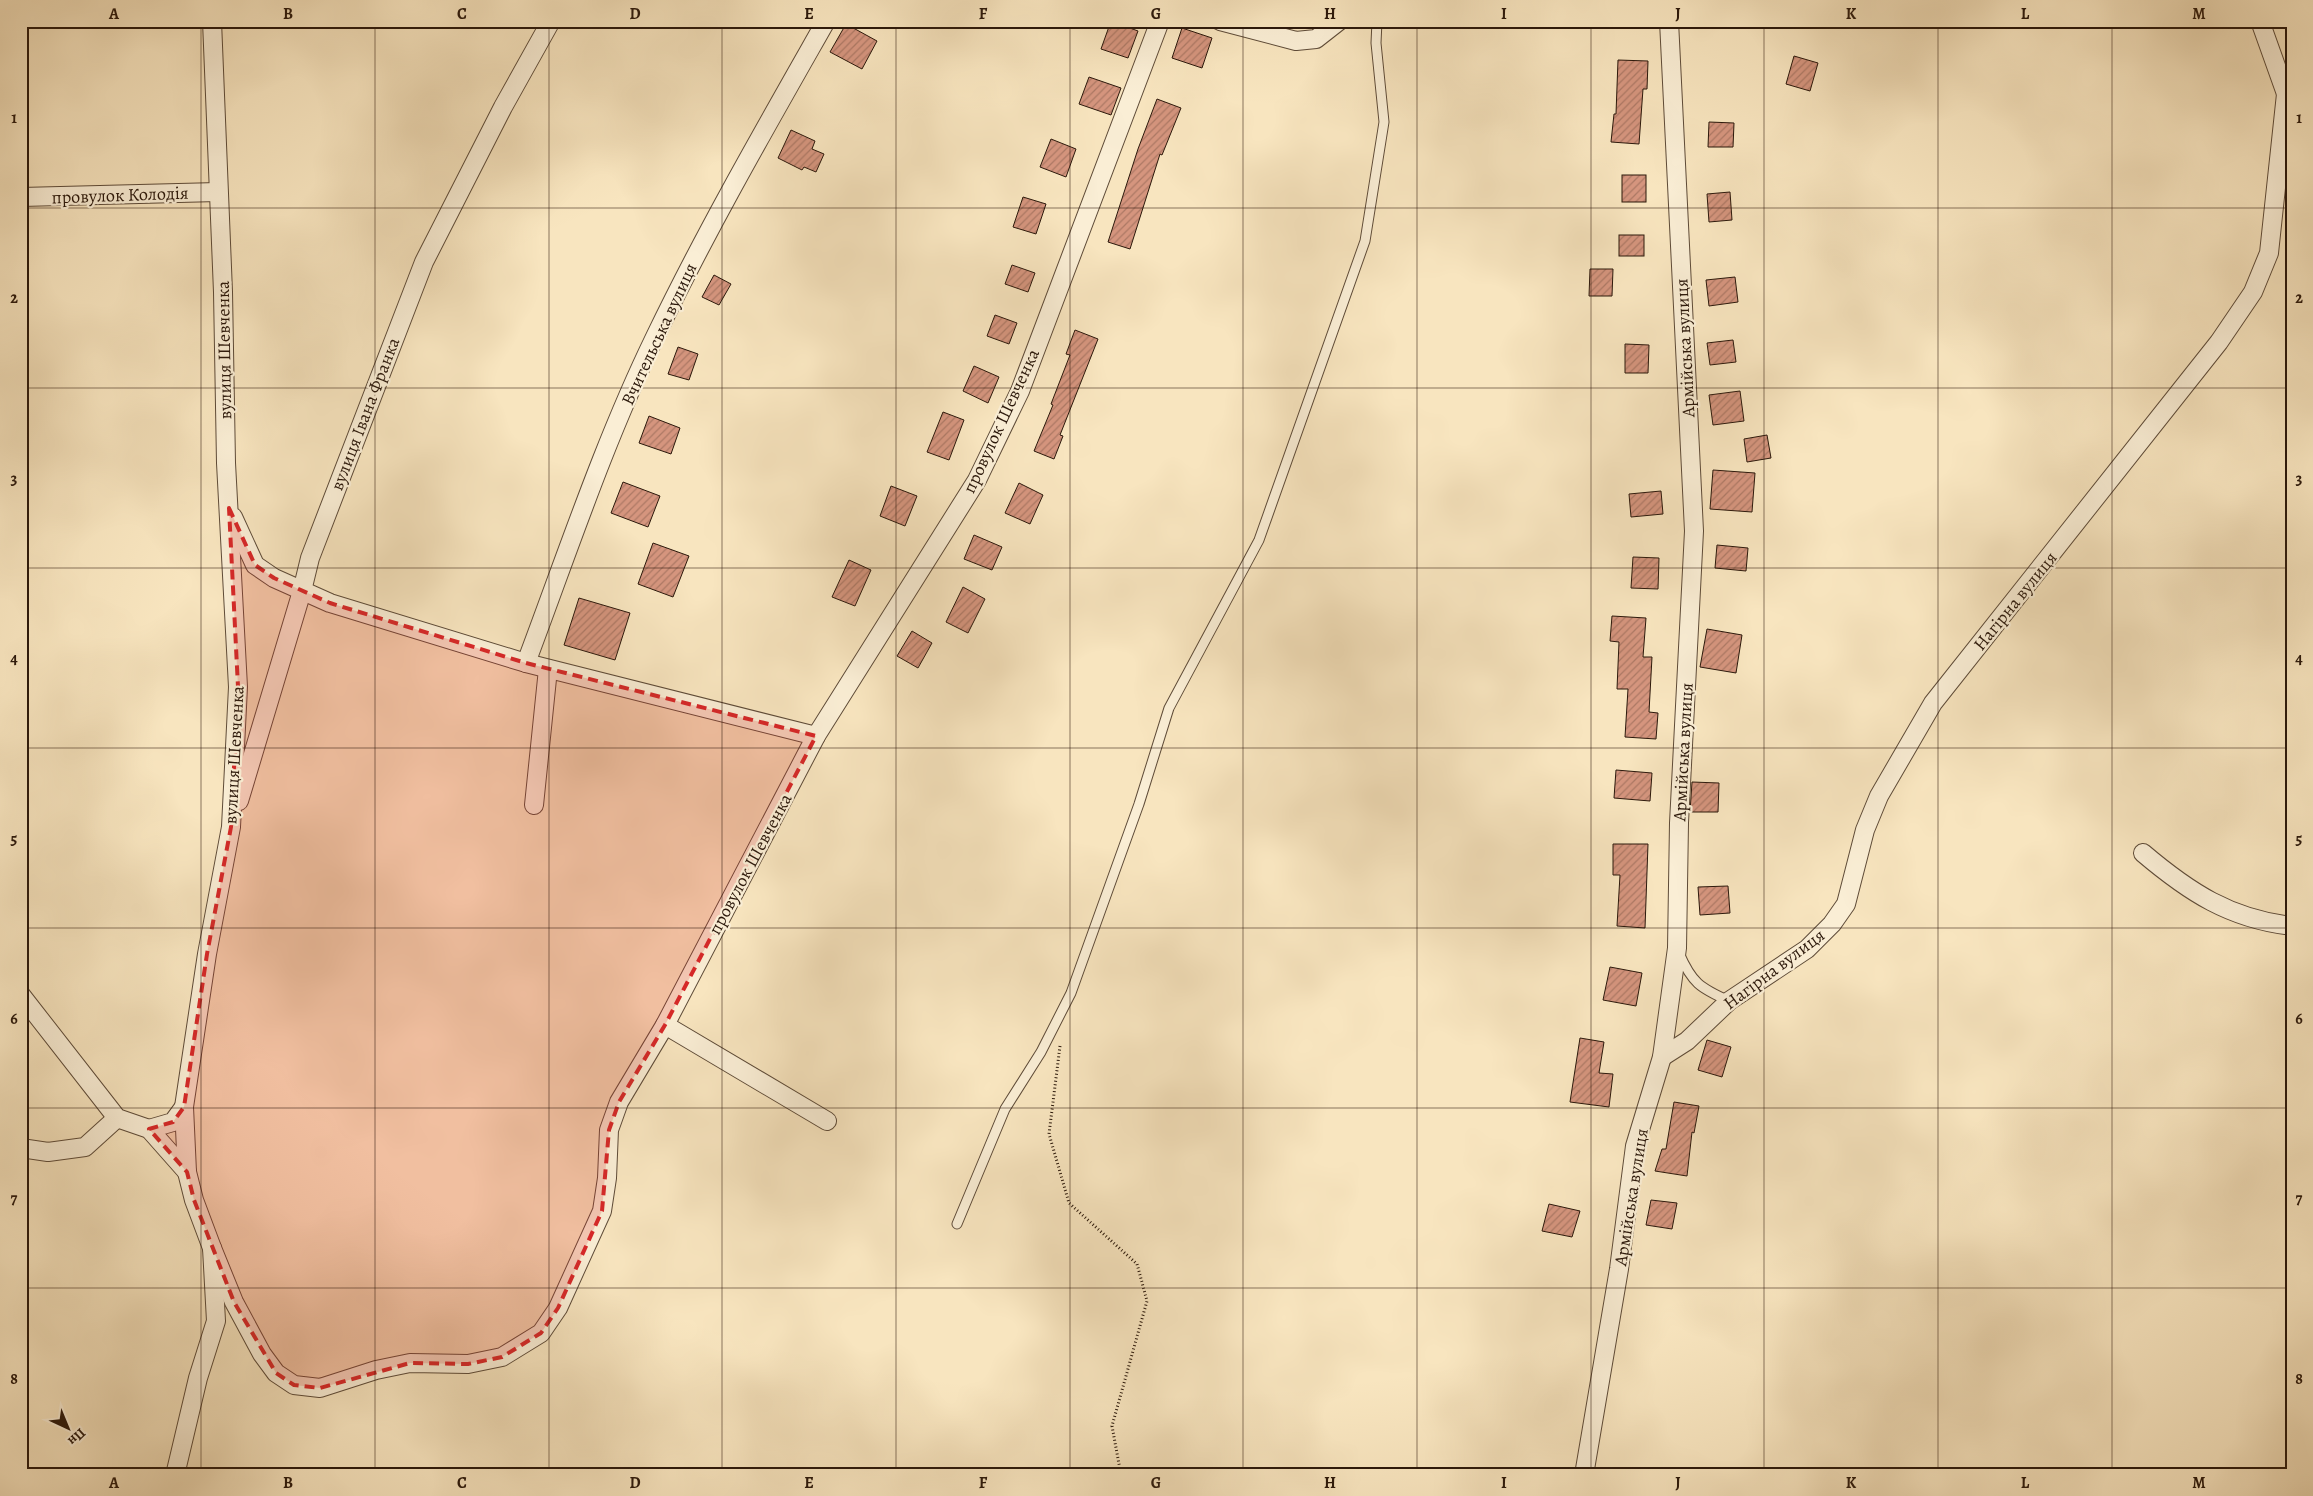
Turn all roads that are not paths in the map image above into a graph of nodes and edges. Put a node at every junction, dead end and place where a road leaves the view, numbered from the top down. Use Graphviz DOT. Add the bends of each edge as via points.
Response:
graph roads {
  1 [pos="212,21"];
  2 [pos="551,21"];
  3 [pos="826,21"];
  4 [pos="1160,21"];
  5 [pos="1220,21"];
  6 [pos="1339,21"];
  7 [pos="1377,21"];
  8 [pos="1669,21"];
  9 [pos="2260,21"];
  10 [pos="2289,102"];
  11 [pos="218,192"];
  12 [pos="21,197"];
  13 [pos="229,508"];
  14 [pos="302,591"];
  15 [pos="526,663"];
  16 [pos="548,669"];
  17 [pos="816,736"];
  18 [pos="534,805"];
  19 [pos="231,827"];
  20 [pos="2143,853"];
  21 [pos="2292,926"];
  22 [pos="1677,948"];
  23 [pos="21,995"];
  24 [pos="1729,1001"];
  25 [pos="665,1025"];
  26 [pos="1662,1056"];
  27 [pos="184,1106"];
  28 [pos="117,1118"];
  29 [pos="827,1121"];
  30 [pos="149,1129"];
  31 [pos="21,1148"];
  32 [pos="187,1172"];
  33 [pos="957,1224"];
  34 [pos="212,1248"];
  35 [pos="175,1475"];
  36 [pos="1584,1475"];
  1 -- 11 [label="street, вулиця Шевченка"];
  2 -- 14 [label="street, вулиця Івана Франка" via="424,262 310,558"];
  3 -- 15 [label="street, Вчительська вулиця" via="715,219 654,338 604,455"];
  4 -- 17 [label="street, провулок Шевченка" via="1020,391 977,480"];
  5 -- 6 [label="street" via="1296,41 1316,39"];
  7 -- 33 [label="lane" via="1376,43 1384,122 1365,241 1259,540 1170,708 1071,993 1041,1052 1005,1109"];
  8 -- 22 [label="street, Армійська вулиця" via="1694,531 1678,823"];
  9 -- 10 [label="street"];
  10 -- 24 [label="street, Нагірна вулиця" via="2268,253 2253,292 2219,342 1933,703 1879,796 1865,830 1846,904 1832,924 1807,949"];
  11 -- 12 [label="street, провулок Колодія"];
  11 -- 13 [label="street, вулиця Шевченка"];
  13 -- 14 [label="street" via="255,565"];
  13 -- 19 [label="street, вулиця Шевченка" via="238,687"];
  14 -- 15 [label="street" via="330,603"];
  14 -- 19 [label="street, вулиця Івана Франка"];
  15 -- 16 [label="street"];
  16 -- 17 [label="street"];
  16 -- 18 [label="street"];
  17 -- 25 [label="street, провулок Шевченка"];
  19 -- 27 [label="street, вулиця Шевченка" via="207,954"];
  20 -- 21 [label="street" via="2197,894 2227,909 2258,921"];
  22 -- 24 [label="lane" via="1688,975 1705,990"];
  22 -- 26 [label="street, Армійська вулиця"];
  23 -- 28 [label="street"];
  24 -- 26 [label="street, Нагірна вулиця" via="1687,1041"];
  25 -- 29 [label="street"];
  25 -- 34 [label="street, провулок Шевченка" via="618,1102 610,1130 602,1211 558,1308 541,1332 502,1358 468,1364 410,1363 320,1388 294,1384 276,1373 262,1354 234,1302"];
  26 -- 36 [label="street, Армійська вулиця" via="1636,1146"];
  27 -- 30 [label="street" via="173,1122"];
  27 -- 32 [label="street, вулиця Шевченка"];
  28 -- 30 [label="street"];
  28 -- 31 [label="street" via="85,1147 48,1152"];
  30 -- 32 [label="street"];
  32 -- 34 [label="street, вулиця Шевченка"];
  34 -- 35 [label="street, вулиця Шевченка" via="216,1321 198,1378"];
}
